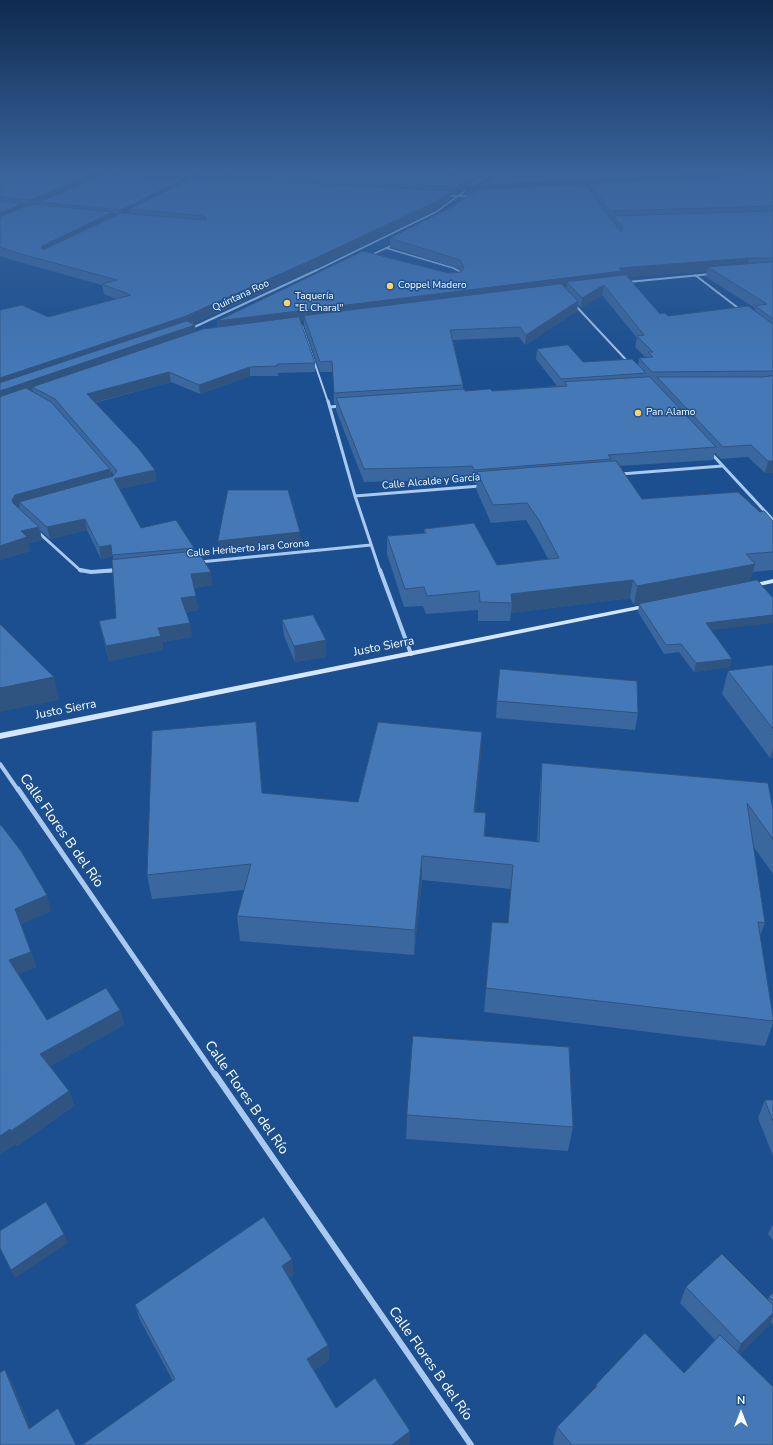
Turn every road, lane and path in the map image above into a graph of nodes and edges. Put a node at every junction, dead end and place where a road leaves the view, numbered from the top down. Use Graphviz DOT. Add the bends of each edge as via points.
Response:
graph roads {
  1 [pos="383,238"];
  2 [pos="399,241"];
  3 [pos="386,248"];
  4 [pos="350,255"];
  5 [pos="357,256"];
  6 [pos="364,258"];
  7 [pos="372,260"];
  8 [pos="716,273"];
  9 [pos="694,275"];
  10 [pos="460,280"];
  11 [pos="624,283"];
  12 [pos="572,301"];
  13 [pos="743,311"];
  14 [pos="295,326"];
  15 [pos="193,332"];
  16 [pos="634,369"];
  17 [pos="346,406"];
  18 [pos="330,407"];
  19 [pos="707,448"];
  20 [pos="722,466"];
  21 [pos="613,475"];
  22 [pos="488,485"];
  23 [pos="355,496"];
  24 [pos="773,520"];
  25 [pos="35,530"];
  26 [pos="371,545"];
  27 [pos="193,563"];
  28 [pos="122,569"];
  29 [pos="773,581"];
  30 [pos="742,588"];
  31 [pos="657,605"];
  32 [pos="411,654"];
  33 [pos="0,736"];
  34 [pos="0,764"];
  35 [pos="471,1445"];
  1 -- 4 [label="street, Quintana Roo"];
  2 -- 3 [label="street"];
  3 -- 6 [label="street"];
  3 -- 10 [label="lane" via="459,271"];
  4 -- 5 [label="lane"];
  4 -- 15 [label="street, Quintana Roo" via="188,330"];
  6 -- 7 [label="lane"];
  8 -- 9 [label="street"];
  9 -- 11 [label="street"];
  9 -- 13 [label="street"];
  12 -- 16 [label="street"];
  14 -- 18 [label="street" via="302,326"];
  17 -- 18 [label="street"];
  18 -- 23 [label="street"];
  19 -- 20 [label="street"];
  20 -- 21 [label="street"];
  20 -- 24 [label="street"];
  22 -- 23 [label="street, Calle Alcalde y García"];
  23 -- 26 [label="street"];
  25 -- 28 [label="street" via="81,571"];
  26 -- 27 [label="street, Calle Heriberto Jara Corona"];
  26 -- 32 [label="street"];
  29 -- 30 [label="main road"];
  31 -- 32 [label="main road, Justo Sierra"];
  32 -- 33 [label="main road, Justo Sierra"];
  34 -- 35 [label="street, Calle Flores B del Río"];
}
